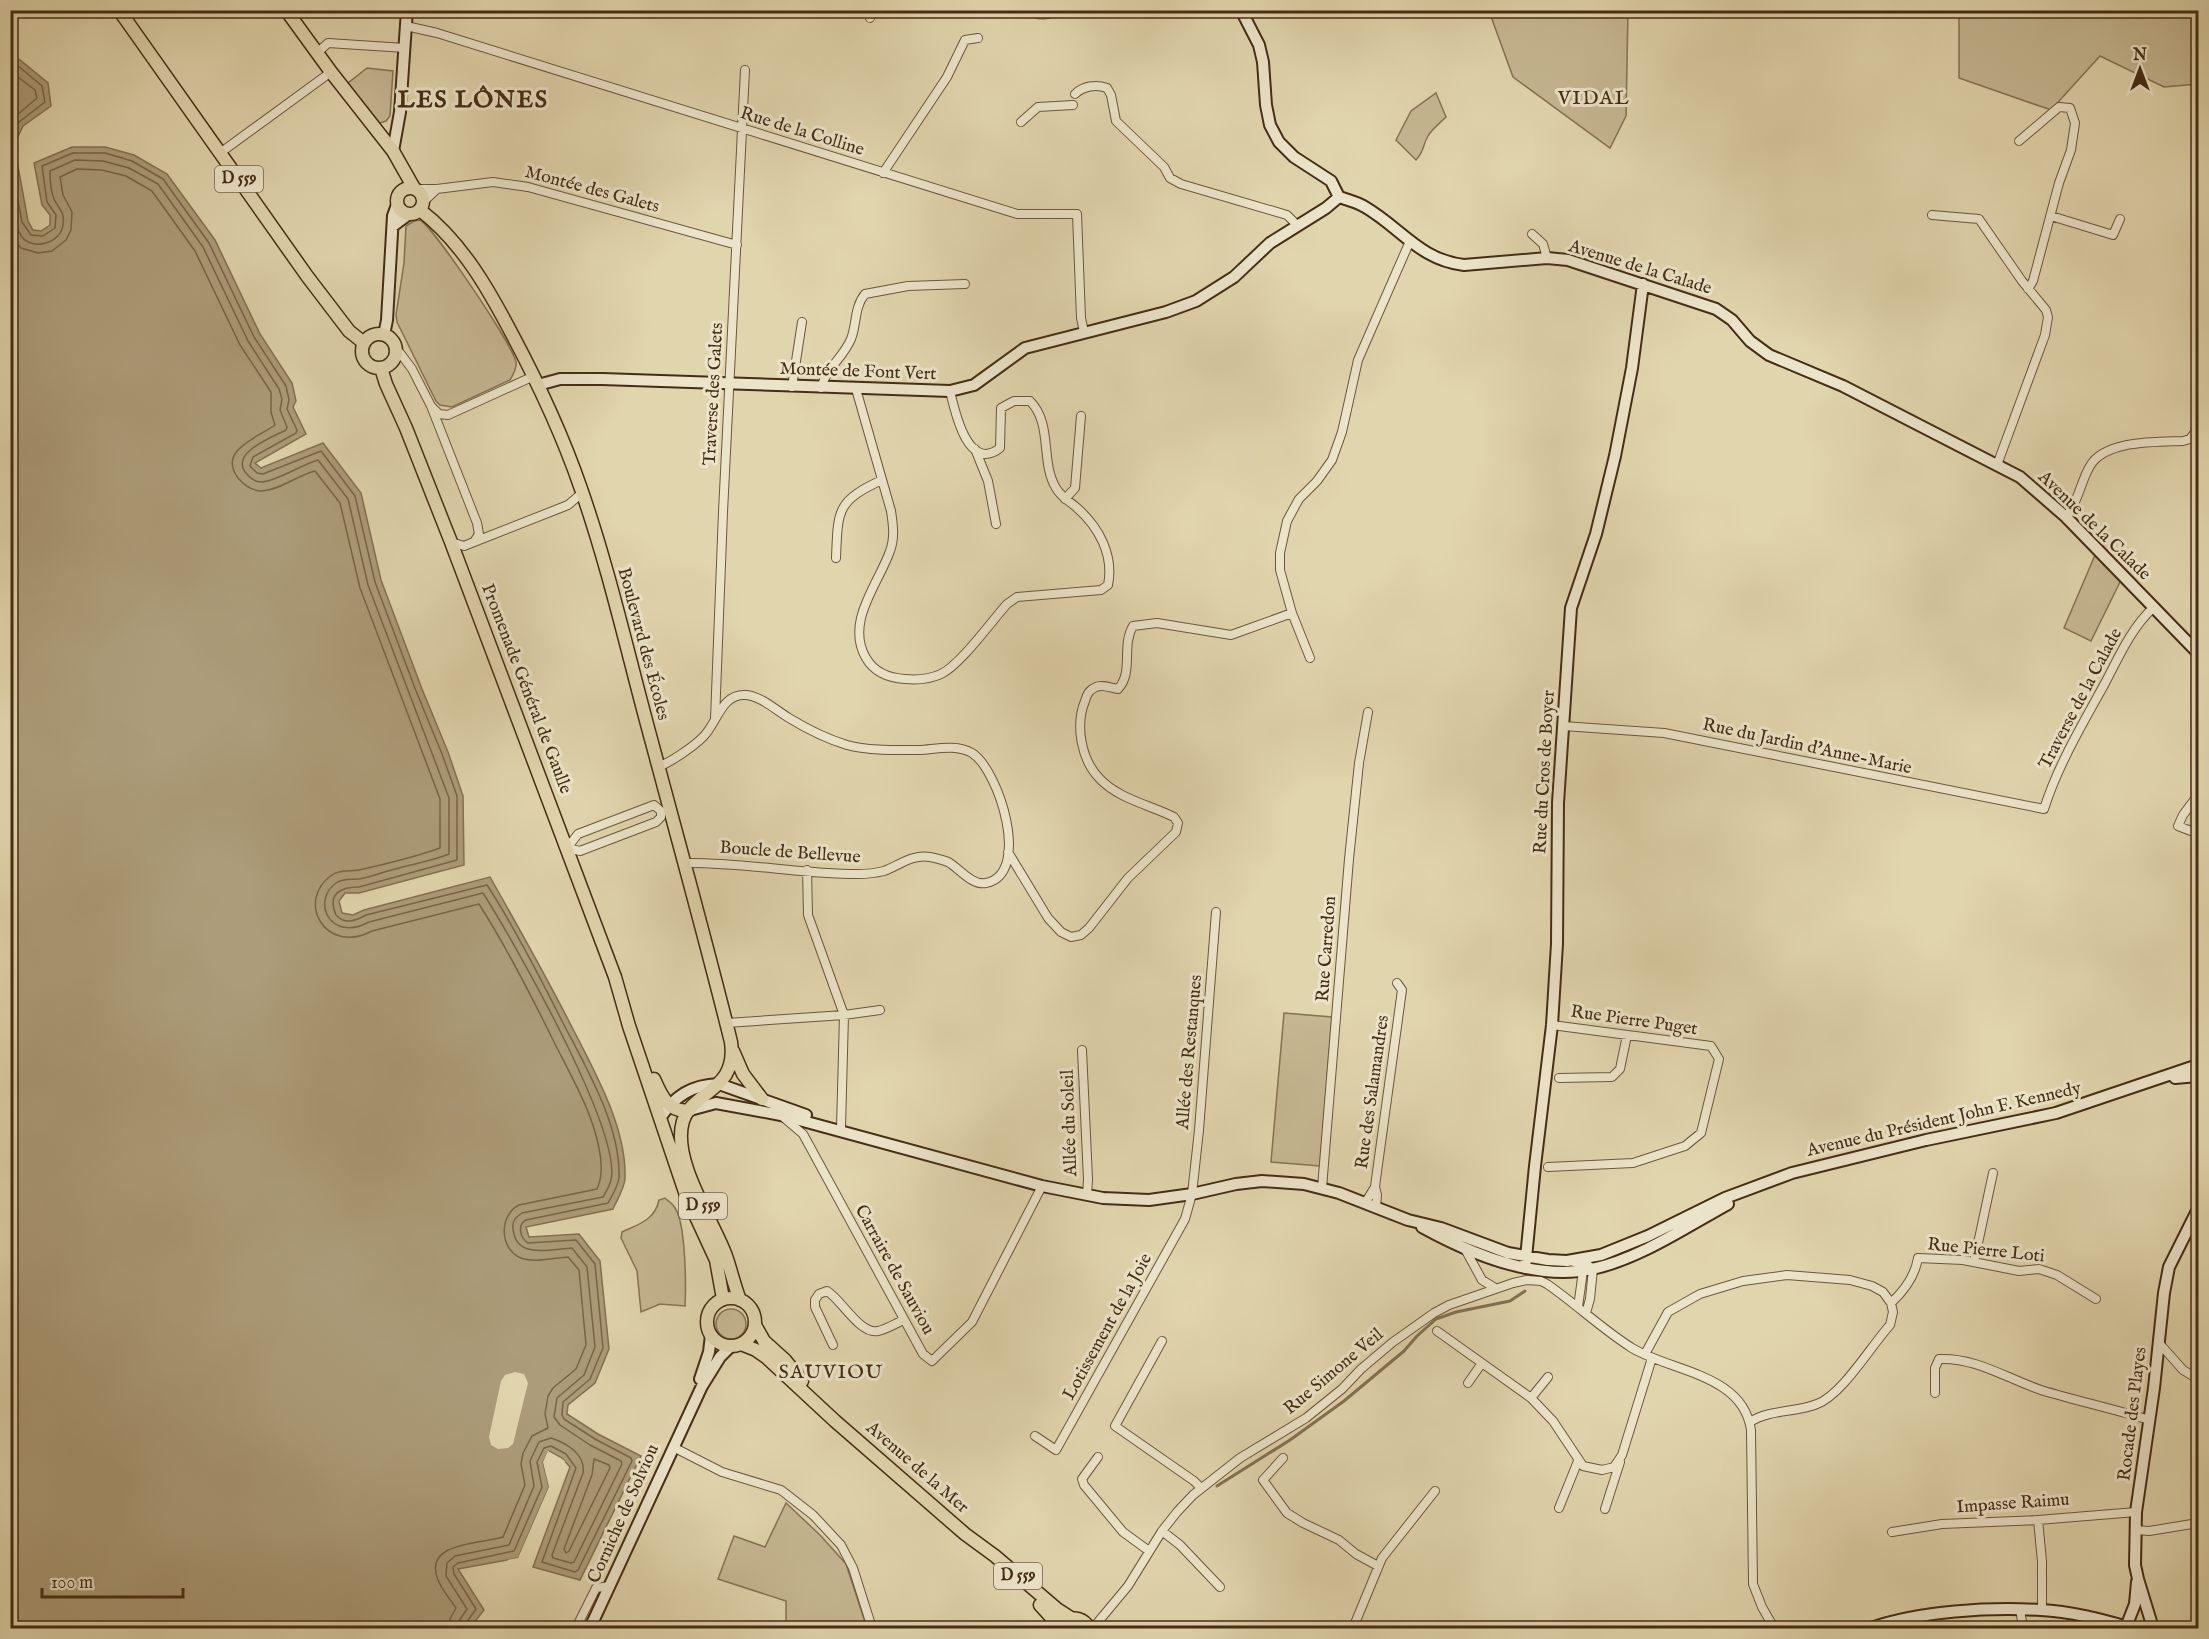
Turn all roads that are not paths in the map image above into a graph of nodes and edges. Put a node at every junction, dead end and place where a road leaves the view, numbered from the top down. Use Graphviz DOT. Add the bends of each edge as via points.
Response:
graph roads {
  1 [pos="286,10"];
  2 [pos="407,10"];
  3 [pos="1029,10"];
  4 [pos="1059,10"];
  5 [pos="1241,10"];
  6 [pos="121,11"];
  7 [pos="406,26"];
  8 [pos="978,38"];
  9 [pos="405,48"];
  10 [pos="317,53"];
  11 [pos="746,70"];
  12 [pos="331,72"];
  13 [pos="1075,94"];
  14 [pos="1073,105"];
  15 [pos="1021,122"];
  16 [pos="399,123"];
  17 [pos="742,129"];
  18 [pos="382,136"];
  19 [pos="2019,141"];
  20 [pos="220,153"];
  21 [pos="395,155"];
  22 [pos="883,173"];
  23 [pos="415,189"];
  24 [pos="437,189"];
  25 [pos="1339,197"];
  26 [pos="398,199"];
  27 [pos="417,208"];
  28 [pos="1932,215"];
  29 [pos="2051,216"];
  30 [pos="2120,219"];
  31 [pos="1297,225"];
  32 [pos="393,226"];
  33 [pos="1532,234"];
  34 [pos="1410,242"];
  35 [pos="737,245"];
  36 [pos="1547,258"];
  37 [pos="965,284"];
  38 [pos="1643,284"];
  39 [pos="2028,288"];
  40 [pos="802,322"];
  41 [pos="1084,332"];
  42 [pos="384,335"];
  43 [pos="364,343"];
  44 [pos="396,352"];
  45 [pos="381,368"];
  46 [pos="536,380"];
  47 [pos="730,385"];
  48 [pos="792,387"];
  49 [pos="821,388"];
  50 [pos="856,389"];
  51 [pos="950,392"];
  52 [pos="431,406"];
  53 [pos="1081,416"];
  54 [pos="2199,428"];
  55 [pos="975,448"];
  56 [pos="1997,465"];
  57 [pos="882,480"];
  58 [pos="582,492"];
  59 [pos="1065,499"];
  60 [pos="2066,517"];
  61 [pos="996,524"];
  62 [pos="451,542"];
  63 [pos="474,542"];
  64 [pos="836,558"];
  65 [pos="2153,608"];
  66 [pos="1292,613"];
  67 [pos="2199,653"];
  68 [pos="1310,658"];
  69 [pos="1368,712"];
  70 [pos="715,719"];
  71 [pos="1563,726"];
  72 [pos="658,767"];
  73 [pos="2199,795"];
  74 [pos="665,809"];
  75 [pos="2043,809"];
  76 [pos="2191,831"];
  77 [pos="567,848"];
  78 [pos="1008,852"];
  79 [pos="685,863"];
  80 [pos="807,870"];
  81 [pos="1216,912"];
  82 [pos="1397,983"];
  83 [pos="880,1010"];
  84 [pos="844,1015"];
  85 [pos="727,1023"];
  86 [pos="1552,1025"];
  87 [pos="629,1026"];
  88 [pos="1627,1035"];
  89 [pos="1082,1050"];
  90 [pos="732,1051"];
  91 [pos="2199,1065"];
  92 [pos="2199,1076"];
  93 [pos="1559,1078"];
  94 [pos="2154,1080"];
  95 [pos="719,1084"];
  96 [pos="762,1099"];
  97 [pos="669,1105"];
  98 [pos="690,1110"];
  99 [pos="781,1115"];
  100 [pos="660,1118"];
  101 [pos="814,1124"];
  102 [pos="841,1128"];
  103 [pos="803,1134"];
  104 [pos="858,1135"];
  105 [pos="1548,1167"];
  106 [pos="1993,1173"];
  107 [pos="1042,1186"];
  108 [pos="1322,1188"];
  109 [pos="1742,1193"];
  110 [pos="1192,1194"];
  111 [pos="1087,1195"];
  112 [pos="1371,1205"];
  113 [pos="2199,1209"];
  114 [pos="1408,1220"];
  115 [pos="1464,1248"];
  116 [pos="1601,1255"];
  117 [pos="1567,1261"];
  118 [pos="1974,1262"];
  119 [pos="1526,1263"];
  120 [pos="1588,1268"];
  121 [pos="1495,1288"];
  122 [pos="723,1299"];
  123 [pos="2096,1299"];
  124 [pos="740,1300"];
  125 [pos="1891,1303"];
  126 [pos="1578,1307"];
  127 [pos="1586,1313"];
  128 [pos="904,1320"];
  129 [pos="755,1325"];
  130 [pos="1437,1331"];
  131 [pos="711,1335"];
  132 [pos="1162,1341"];
  133 [pos="2159,1343"];
  134 [pos="736,1345"];
  135 [pos="833,1345"];
  136 [pos="1648,1356"];
  137 [pos="1482,1363"];
  138 [pos="1548,1377"];
  139 [pos="2199,1379"];
  140 [pos="1468,1383"];
  141 [pos="1935,1393"];
  142 [pos="1531,1398"];
  143 [pos="689,1413"];
  144 [pos="2149,1420"];
  145 [pos="1750,1422"];
  146 [pos="846,1430"];
  147 [pos="1035,1436"];
  148 [pos="673,1447"];
  149 [pos="1622,1455"];
  150 [pos="1098,1457"];
  151 [pos="1283,1458"];
  152 [pos="1578,1461"];
  153 [pos="1201,1488"];
  154 [pos="1436,1491"];
  155 [pos="1559,1508"];
  156 [pos="1605,1509"];
  157 [pos="2136,1512"];
  158 [pos="2038,1520"];
  159 [pos="2199,1523"];
  160 [pos="2135,1530"];
  161 [pos="1162,1531"];
  162 [pos="1892,1532"];
  163 [pos="965,1534"];
  164 [pos="1149,1551"];
  165 [pos="1378,1566"];
  166 [pos="2138,1579"];
  167 [pos="610,1586"];
  168 [pos="1220,1587"];
  169 [pos="2020,1610"];
  170 [pos="2042,1610"];
  171 [pos="1071,1618"];
  172 [pos="2151,1624"];
  173 [pos="2127,1626"];
  174 [pos="1059,1628"];
  175 [pos="576,1629"];
  176 [pos="590,1629"];
  177 [pos="872,1629"];
  178 [pos="1091,1629"];
  179 [pos="1353,1629"];
  180 [pos="1774,1629"];
  181 [pos="1871,1629"];
  182 [pos="2023,1629"];
  1 -- 10 [label="main road"];
  2 -- 7 [label="street"];
  3 -- 4 [label="street" via="1033,14 1051,15"];
  5 -- 25 [label="street, Avenue de la Calade" via="1259,45 1270,125 1294,157 1331,181"];
  6 -- 20 [label="main road, D 559"];
  7 -- 9 [label="street"];
  7 -- 17 [label="street, Rue de la Colline"];
  8 -- 22 [label="street" via="965,40 947,77"];
  9 -- 10 [label="street" via="328,43"];
  9 -- 16 [label="street"];
  10 -- 12 [label="main road"];
  11 -- 17 [label="street, Traverse des Galets"];
  12 -- 18 [label="main road"];
  12 -- 20 [label="street"];
  13 -- 31 [label="street" via="1094,86 1107,88 1116,121 1173,180 1287,215"];
  14 -- 15 [label="street" via="1038,107"];
  16 -- 18 [label="street"];
  16 -- 21 [label="street"];
  17 -- 22 [label="street, Rue de la Colline"];
  17 -- 35 [label="street, Traverse des Galets"];
  18 -- 21 [label="main road"];
  19 -- 29 [label="street" via="2059,107 2070,108 2074,134"];
  20 -- 43 [label="main road, D 559" via="343,324"];
  21 -- 23 [label="main road"];
  21 -- 26 [label="main road"];
  22 -- 41 [label="street, Rue de la Colline" via="1017,214 1077,214"];
  23 -- 24 [label="street, Montée des Galets"];
  23 -- 26 [label="main road" via="406,188"];
  23 -- 27 [label="main road" via="422,195"];
  24 -- 27 [label="street"];
  24 -- 35 [label="street, Montée des Galets" via="493,182 528,187"];
  25 -- 31 [label="street, Montée de Font Vert"];
  25 -- 34 [label="street, Avenue de la Calade" via="1364,206"];
  26 -- 27 [label="main road" via="402,211"];
  26 -- 32 [label="street"];
  27 -- 32 [label="street"];
  27 -- 46 [label="main road, Boulevard des Écoles" via="462,251"];
  28 -- 39 [label="street" via="1979,219"];
  29 -- 30 [label="street" via="2114,236"];
  29 -- 39 [label="street"];
  31 -- 41 [label="street, Montée de Font Vert" via="1260,251 1221,287 1196,301"];
  32 -- 42 [label="street"];
  33 -- 36 [label="street" via="1543,244"];
  34 -- 36 [label="street, Avenue de la Calade" via="1452,264"];
  34 -- 66 [label="street" via="1358,360 1332,460 1299,499 1287,521 1280,570"];
  35 -- 47 [label="street, Traverse des Galets"];
  36 -- 38 [label="street, Avenue de la Calade" via="1568,260"];
  37 -- 49 [label="street" via="908,286 866,294 858,306 852,337 829,368"];
  38 -- 56 [label="street, Avenue de la Calade" via="1716,309 1769,355 1843,386"];
  38 -- 71 [label="street, Rue du Cros de Boyer" via="1615,456 1596,534 1571,608"];
  39 -- 56 [label="street" via="2046,310 2047,324"];
  40 -- 48 [label="street"];
  41 -- 51 [label="street, Montée de Font Vert" via="1025,348 974,385"];
  42 -- 43 [label="main road" via="370,337"];
  42 -- 44 [label="main road" via="393,342"];
  43 -- 45 [label="main road" via="366,363"];
  44 -- 45 [label="main road" via="390,364"];
  44 -- 52 [label="street" via="412,369"];
  45 -- 62 [label="main road, Promenade Général de Gaulle"];
  46 -- 47 [label="street, Montée de Font Vert"];
  46 -- 52 [label="street, Montée de Font Vert" via="448,415 439,414"];
  46 -- 58 [label="main road, Boulevard des Écoles"];
  47 -- 48 [label="street, Montée de Font Vert"];
  47 -- 70 [label="street, Traverse des Galets"];
  48 -- 49 [label="street, Montée de Font Vert"];
  49 -- 50 [label="street, Montée de Font Vert"];
  50 -- 51 [label="street, Montée de Font Vert"];
  50 -- 57 [label="street"];
  51 -- 55 [label="street" via="957,422"];
  52 -- 63 [label="street" via="477,523"];
  53 -- 59 [label="street" via="1075,488"];
  54 -- 60 [label="street" via="2183,441 2133,444 2105,453 2091,464 2075,507"];
  55 -- 59 [label="street" via="992,454 1000,448 1001,408 1014,401 1030,401 1042,422 1051,476"];
  55 -- 61 [label="street" via="988,481"];
  56 -- 60 [label="street, Avenue de la Calade" via="2020,477"];
  57 -- 59 [label="street" via="894,531 891,550 862,613 859,631 861,649 871,667 903,679 941,674 1017,597 1101,590 1108,585 1109,563 1104,542"];
  57 -- 64 [label="street" via="851,496 843,508 838,518"];
  58 -- 63 [label="street" via="568,505"];
  58 -- 72 [label="main road, Boulevard des Écoles"];
  60 -- 65 [label="street, Avenue de la Calade"];
  62 -- 63 [label="street" via="464,546"];
  62 -- 77 [label="main road, Promenade Général de Gaulle"];
  65 -- 67 [label="street, Avenue de la Calade"];
  65 -- 75 [label="street, Traverse de la Calade" via="2137,626 2115,664 2062,763"];
  66 -- 68 [label="street"];
  66 -- 78 [label="street" via="1231,635 1157,623 1132,626 1127,636 1125,682 1118,689 1098,686 1089,691 1079,722 1082,743 1098,778 1109,788 1174,817 1178,823 1176,831 1128,878 1081,935 1071,937 1061,932 1048,918"];
  69 -- 108 [label="street, Rue Carredon" via="1349,859"];
  70 -- 72 [label="street, Boucle de Bellevue" via="704,736"];
  70 -- 78 [label="street, Boucle de Bellevue" via="726,703 745,694 816,733 848,745 920,750 950,747 969,751 991,775 1000,798 1006,816"];
  71 -- 75 [label="street, Rue du Jardin d'Anne-Marie" via="1664,733"];
  71 -- 86 [label="street, Rue du Cros de Boyer"];
  72 -- 74 [label="main road, Boulevard des Écoles"];
  73 -- 76 [label="street" via="2178,826"];
  74 -- 77 [label="street" via="656,822 580,851"];
  74 -- 77 [label="street" via="654,805 578,834"];
  74 -- 79 [label="main road, Boulevard des Écoles"];
  77 -- 87 [label="main road, Promenade Général de Gaulle"];
  78 -- 80 [label="street, Boucle de Bellevue" via="1005,868 986,884 929,856 909,858 882,871 857,874"];
  79 -- 80 [label="street, Boucle de Bellevue"];
  79 -- 85 [label="main road, Boulevard des Écoles"];
  80 -- 84 [label="street" via="808,915"];
  81 -- 110 [label="street, Allée des Restanques"];
  82 -- 112 [label="street, Rue des Salamandres" via="1402,990 1377,1195"];
  83 -- 84 [label="street"];
  84 -- 85 [label="street"];
  84 -- 102 [label="street"];
  85 -- 90 [label="main road, Boulevard des Écoles"];
  86 -- 88 [label="street, Rue Pierre Puget"];
  86 -- 119 [label="street, Rue du Cros de Boyer"];
  87 -- 97 [label="main road, Promenade Général de Gaulle"];
  87 -- 100 [label="main road, Promenade Général de Gaulle"];
  88 -- 93 [label="street" via="1620,1069 1612,1077"];
  88 -- 105 [label="street, Rue Pierre Puget" via="1711,1046 1719,1059 1701,1132 1685,1146 1633,1163"];
  89 -- 111 [label="street, Allée du Soleil"];
  90 -- 95 [label="main road, Boulevard des Écoles" via="727,1072"];
  90 -- 96 [label="main road"];
  91 -- 94 [label="street, Avenue du Président John F. Kennedy"];
  92 -- 94 [label="street, Avenue du Président John F. Kennedy"];
  94 -- 109 [label="street, Avenue du Président John F. Kennedy" via="2056,1113 1792,1173"];
  95 -- 96 [label="street, Avenue du Président John F. Kennedy"];
  95 -- 97 [label="street" via="693,1089"];
  95 -- 98 [label="main road, Boulevard des Écoles"];
  96 -- 102 [label="street, Avenue du Président John F. Kennedy"];
  97 -- 98 [label="main road" via="678,1111"];
  97 -- 100 [label="street"];
  98 -- 99 [label="street, Avenue du Président John F. Kennedy" via="716,1103"];
  98 -- 124 [label="main road, D 559" via="682,1123 683,1154"];
  99 -- 101 [label="street, Avenue du Président John F. Kennedy"];
  99 -- 103 [label="street, Carraire de Sauviou"];
  100 -- 122 [label="main road, D 559" via="686,1195 716,1260"];
  101 -- 103 [label="street"];
  101 -- 104 [label="street, Avenue du Président John F. Kennedy"];
  102 -- 104 [label="street, Avenue du Président John F. Kennedy"];
  103 -- 128 [label="street, Carraire de Sauviou"];
  104 -- 107 [label="street, Avenue du Président John F. Kennedy"];
  106 -- 118 [label="street"];
  107 -- 111 [label="street, Avenue du Président John F. Kennedy"];
  107 -- 128 [label="street, Carraire de Sauviou" via="972,1322 932,1361 923,1354"];
  108 -- 110 [label="street, Avenue du Président John F. Kennedy" via="1262,1181"];
  108 -- 112 [label="street, Avenue du Président John F. Kennedy"];
  109 -- 116 [label="street, Avenue du Président John F. Kennedy"];
  109 -- 120 [label="street, Avenue du Président John F. Kennedy" via="1633,1256"];
  110 -- 111 [label="street, Avenue du Président John F. Kennedy" via="1149,1200"];
  110 -- 147 [label="street, Lotissement de la Joie" via="1185,1220 1056,1450"];
  112 -- 114 [label="street, Avenue du Président John F. Kennedy"];
  113 -- 133 [label="street, Rocade des Playes" via="2169,1267"];
  114 -- 115 [label="street, Avenue du Président John F. Kennedy"];
  114 -- 119 [label="street, Avenue du Président John F. Kennedy" via="1441,1228"];
  115 -- 119 [label="street, Avenue du Président John F. Kennedy"];
  115 -- 121 [label="street" via="1482,1280"];
  116 -- 117 [label="street, Avenue du Président John F. Kennedy"];
  116 -- 120 [label="street"];
  117 -- 119 [label="street, Avenue du Président John F. Kennedy"];
  117 -- 120 [label="street"];
  118 -- 123 [label="street, Rue Pierre Loti" via="2019,1271 2039,1269 2057,1275"];
  118 -- 125 [label="street, Rue Pierre Loti" via="1918,1258 1904,1292"];
  119 -- 120 [label="street, Avenue du Président John F. Kennedy" via="1557,1272"];
  120 -- 126 [label="street"];
  120 -- 127 [label="street" via="1590,1299"];
  121 -- 126 [label="street, Rue Simone Veil" via="1527,1280 1541,1281"];
  121 -- 153 [label="street, Rue Simone Veil" via="1434,1313 1393,1341 1314,1412 1240,1458"];
  122 -- 124 [label="main road"];
  122 -- 131 [label="main road" via="709,1312 707,1325"];
  124 -- 129 [label="main road" via="753,1312"];
  125 -- 136 [label="street" via="1883,1292 1850,1280 1787,1275 1743,1281 1700,1294 1668,1312"];
  125 -- 145 [label="street" via="1890,1325 1832,1396 1818,1404 1771,1413"];
  126 -- 127 [label="street, Rue Simone Veil"];
  127 -- 136 [label="street, Rue Simone Veil"];
  128 -- 135 [label="street" via="878,1332 868,1331 827,1291 819,1294 815,1307"];
  129 -- 134 [label="main road" via="752,1334"];
  129 -- 146 [label="main road, Avenue de la Mer / D 559" via="764,1341"];
  130 -- 137 [label="street"];
  131 -- 134 [label="main road" via="720,1343"];
  131 -- 143 [label="street, Corniche de Solviou"];
  132 -- 153 [label="street" via="1115,1426"];
  133 -- 139 [label="street" via="2183,1370"];
  133 -- 144 [label="street, Rocade des Playes"];
  134 -- 143 [label="street, Corniche de Solviou" via="720,1357"];
  134 -- 146 [label="main road, Avenue de la Mer / D 559" via="766,1357"];
  136 -- 145 [label="street, Rue Simone Veil" via="1714,1381 1741,1404"];
  136 -- 149 [label="street"];
  137 -- 140 [label="street"];
  137 -- 142 [label="street"];
  138 -- 142 [label="street"];
  141 -- 144 [label="street" via="1935,1368 1940,1359 1951,1358"];
  142 -- 152 [label="street" via="1553,1421"];
  143 -- 148 [label="street, Corniche de Solviou"];
  144 -- 157 [label="street, Rocade des Playes"];
  145 -- 180 [label="street" via="1753,1584"];
  146 -- 163 [label="main road, Avenue de la Mer / D 559"];
  148 -- 167 [label="street, Corniche de Solviou"];
  148 -- 177 [label="street" via="722,1472 781,1490 813,1515 841,1545 853,1568"];
  149 -- 152 [label="street" via="1614,1467 1602,1470"];
  149 -- 156 [label="street"];
  150 -- 164 [label="street" via="1082,1479 1084,1485 1123,1532"];
  151 -- 165 [label="street" via="1263,1480 1287,1513"];
  152 -- 155 [label="street"];
  153 -- 161 [label="street, Rue Simone Veil"];
  154 -- 165 [label="street"];
  157 -- 158 [label="street, Impasse Raimu"];
  157 -- 160 [label="street, Rocade des Playes"];
  158 -- 162 [label="street, Impasse Raimu" via="1942,1524"];
  158 -- 170 [label="street" via="2043,1561"];
  159 -- 160 [label="street"];
  160 -- 166 [label="street, Rocade des Playes"];
  161 -- 164 [label="street, Rue Simone Veil"];
  161 -- 168 [label="street"];
  163 -- 171 [label="main road, Avenue de la Mer / D 559"];
  163 -- 174 [label="main road, Avenue de la Mer / D 559" via="1051,1615"];
  164 -- 178 [label="street, Rue Simone Veil" via="1128,1587"];
  165 -- 179 [label="street"];
  166 -- 172 [label="street, Rocade des Playes"];
  166 -- 173 [label="street"];
  167 -- 175 [label="street" via="596,1588"];
  167 -- 176 [label="street, Corniche de Solviou"];
  169 -- 170 [label="street"];
  169 -- 181 [label="street" via="1921,1615"];
  169 -- 182 [label="street"];
  170 -- 173 [label="street"];
  171 -- 174 [label="main road"];
  171 -- 178 [label="main road, Avenue de la Mer" via="1082,1620"];
  172 -- 173 [label="street"];
}
